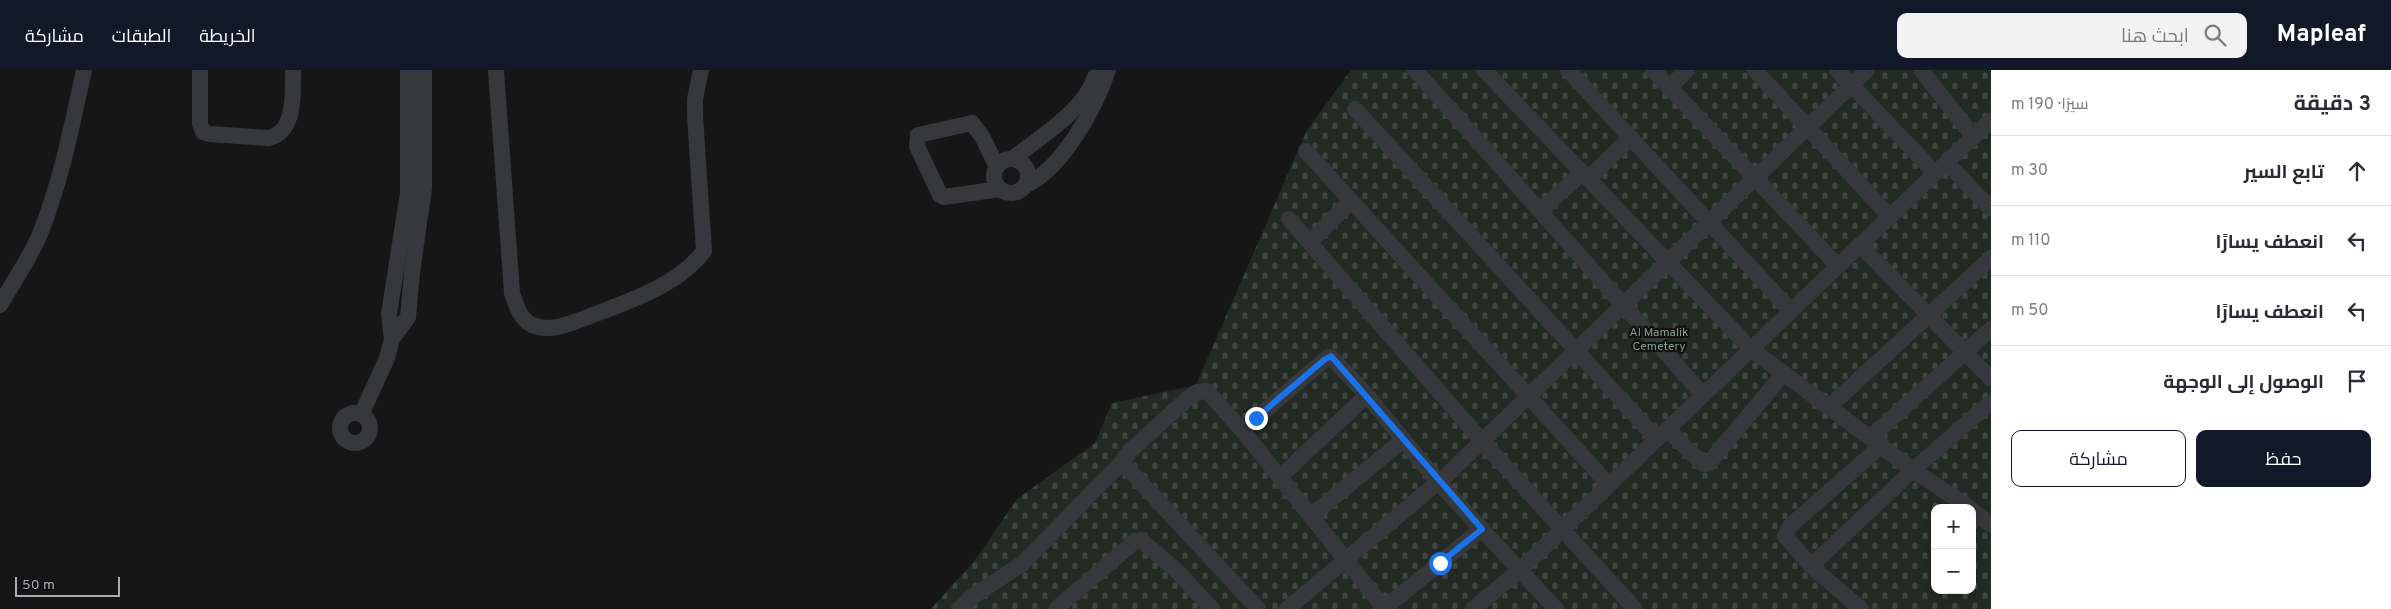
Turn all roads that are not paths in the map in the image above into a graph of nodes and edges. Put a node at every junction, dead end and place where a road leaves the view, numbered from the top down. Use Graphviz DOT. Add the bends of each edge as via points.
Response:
graph roads {
  1 [pos="84,70"];
  2 [pos="200,70"];
  3 [pos="293,70"];
  4 [pos="408,70"];
  5 [pos="424,70"];
  6 [pos="496,70"];
  7 [pos="701,70"];
  8 [pos="1097,70"];
  9 [pos="1108,70"];
  10 [pos="1415,70"];
  11 [pos="1484,70"];
  12 [pos="1568,70"];
  13 [pos="1653,70"];
  14 [pos="1687,70"];
  15 [pos="1755,70"];
  16 [pos="1837,70"];
  17 [pos="1867,70"];
  18 [pos="1921,70"];
  19 [pos="1851,86"];
  20 [pos="1670,88"];
  21 [pos="1355,109"];
  22 [pos="1991,120"];
  23 [pos="1807,129"];
  24 [pos="1631,137"];
  25 [pos="1974,137"];
  26 [pos="1306,151"];
  27 [pos="1012,159"];
  28 [pos="997,167"];
  29 [pos="1941,168"];
  30 [pos="1585,176"];
  31 [pos="1755,179"];
  32 [pos="1026,186"];
  33 [pos="1000,189"];
  34 [pos="1988,199"];
  35 [pos="1351,201"];
  36 [pos="1540,211"];
  37 [pos="413,216"];
  38 [pos="1890,217"];
  39 [pos="1289,219"];
  40 [pos="1710,222"];
  41 [pos="1310,242"];
  42 [pos="1860,244"];
  43 [pos="1991,258"];
  44 [pos="1668,264"];
  45 [pos="1838,266"];
  46 [pos="0,305"];
  47 [pos="1624,305"];
  48 [pos="1791,310"];
  49 [pos="1928,316"];
  50 [pos="1991,328"];
  51 [pos="1751,349"];
  52 [pos="1577,350"];
  53 [pos="1965,352"];
  54 [pos="1784,373"];
  55 [pos="1991,379"];
  56 [pos="1367,395"];
  57 [pos="1703,395"];
  58 [pos="1528,396"];
  59 [pos="1991,402"];
  60 [pos="1830,406"];
  61 [pos="362,413"];
  62 [pos="1242,430"];
  63 [pos="1662,434"];
  64 [pos="1404,440"];
  65 [pos="1482,441"];
  66 [pos="1876,441"];
  67 [pos="1122,462"];
  68 [pos="1913,470"];
  69 [pos="1280,476"];
  70 [pos="1438,482"];
  71 [pos="1609,485"];
  72 [pos="1964,504"];
  73 [pos="1976,513"];
  74 [pos="1311,516"];
  75 [pos="1991,524"];
  76 [pos="1482,529"];
  77 [pos="1563,529"];
  78 [pos="1346,560"];
  79 [pos="1811,566"];
  80 [pos="1520,570"];
  81 [pos="959,609"];
  82 [pos="1056,609"];
  83 [pos="1212,609"];
  84 [pos="1258,609"];
  85 [pos="1287,609"];
  86 [pos="1384,609"];
  87 [pos="1473,609"];
  88 [pos="1556,609"];
  89 [pos="1635,609"];
  90 [pos="1861,609"];
  1 -- 46 [label="street" via="47,215 39,236"];
  2 -- 3 [label="street" via="200,124 203,132 269,138 278,136 288,123"];
  4 -- 37 [label="street" via="408,193"];
  5 -- 37 [label="street" via="424,188"];
  6 -- 7 [label="street" via="512,293 520,315 532,325 560,328 630,302 697,262 704,251 695,116"];
  8 -- 27 [label="street" via="1091,87 1067,114"];
  9 -- 32 [label="street" via="1102,88 1061,158 1039,180"];
  10 -- 36 [label="street"];
  11 -- 30 [label="street"];
  12 -- 24 [label="street"];
  13 -- 20 [label="street"];
  14 -- 20 [label="street"];
  15 -- 23 [label="street"];
  16 -- 19 [label="street"];
  17 -- 19 [label="street"];
  18 -- 25 [label="street"];
  19 -- 23 [label="street"];
  19 -- 29 [label="street"];
  20 -- 31 [label="street"];
  21 -- 52 [label="street"];
  22 -- 25 [label="street"];
  23 -- 31 [label="street"];
  23 -- 38 [label="street"];
  24 -- 30 [label="street"];
  24 -- 40 [label="street"];
  25 -- 29 [label="street"];
  26 -- 35 [label="street"];
  27 -- 28 [label="street"];
  27 -- 32 [label="street" via="1027,168"];
  28 -- 33 [label="street" via="994,178"];
  28 -- 33 [label="street" via="972,123 918,135 917,146 940,195"];
  29 -- 34 [label="street"];
  29 -- 38 [label="street"];
  30 -- 36 [label="street"];
  30 -- 44 [label="street"];
  31 -- 40 [label="street"];
  31 -- 45 [label="street"];
  32 -- 33 [label="street" via="1010,194"];
  35 -- 41 [label="street"];
  35 -- 58 [label="street"];
  36 -- 47 [label="street"];
  37 -- 61 [label="street" via="389,314 392,339 387,358"];
  38 -- 42 [label="street"];
  39 -- 41 [label="street"];
  40 -- 44 [label="street"];
  40 -- 48 [label="street"];
  41 -- 65 [label="street"];
  42 -- 45 [label="street"];
  42 -- 49 [label="street"];
  43 -- 49 [label="street"];
  44 -- 47 [label="street"];
  44 -- 51 [label="street"];
  45 -- 48 [label="street"];
  47 -- 52 [label="street"];
  47 -- 57 [label="street"];
  48 -- 51 [label="street"];
  49 -- 53 [label="street"];
  49 -- 60 [label="street"];
  50 -- 53 [label="street"];
  51 -- 54 [label="street"];
  51 -- 57 [label="street"];
  52 -- 58 [label="street"];
  52 -- 63 [label="street"];
  53 -- 55 [label="street"];
  53 -- 66 [label="street"];
  54 -- 60 [label="street"];
  54 -- 63 [label="street" via="1708,464 1703,464"];
  56 -- 62 [label="street" via="1331,356"];
  56 -- 64 [label="street"];
  56 -- 69 [label="street"];
  57 -- 63 [label="street"];
  58 -- 65 [label="street"];
  58 -- 71 [label="street"];
  59 -- 68 [label="street"];
  60 -- 66 [label="street"];
  62 -- 67 [label="street" via="1214,396 1201,390 1186,400"];
  62 -- 69 [label="street"];
  63 -- 71 [label="street"];
  64 -- 70 [label="street"];
  64 -- 74 [label="street"];
  65 -- 70 [label="street"];
  65 -- 77 [label="street"];
  66 -- 68 [label="street"];
  66 -- 79 [label="street" via="1787,532 1787,540"];
  67 -- 81 [label="street" via="1022,563"];
  67 -- 84 [label="street"];
  68 -- 72 [label="street"];
  68 -- 79 [label="street"];
  69 -- 74 [label="street"];
  70 -- 76 [label="street"];
  70 -- 78 [label="street"];
  71 -- 77 [label="street"];
  73 -- 75 [label="street"];
  74 -- 78 [label="street"];
  76 -- 80 [label="street"];
  76 -- 86 [label="street"];
  77 -- 80 [label="street"];
  77 -- 89 [label="street"];
  78 -- 85 [label="street"];
  78 -- 86 [label="street"];
  79 -- 90 [label="street"];
  80 -- 87 [label="street"];
  80 -- 88 [label="street"];
  82 -- 83 [label="street" via="1135,541 1142,540"];
}
